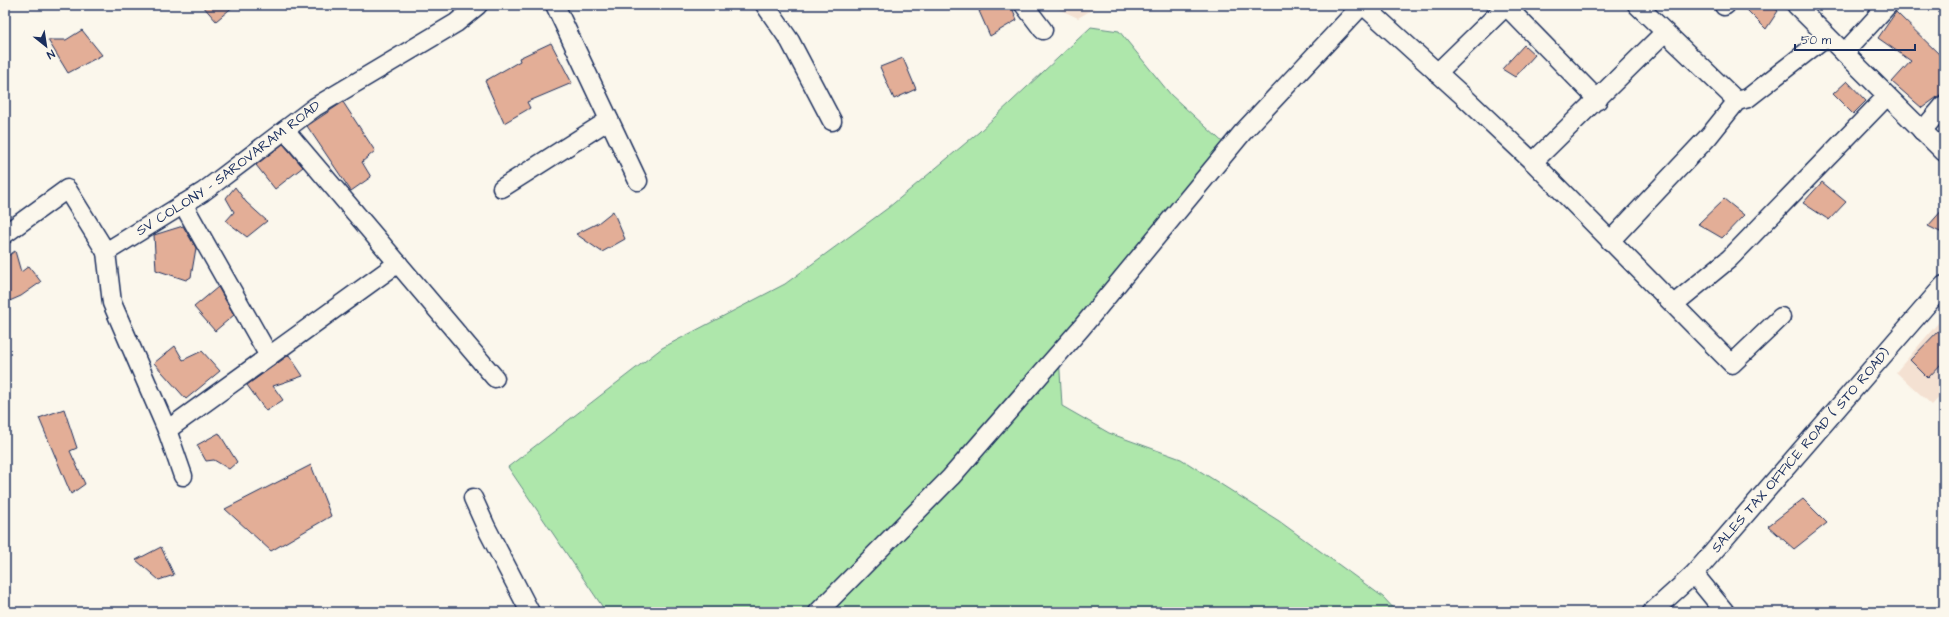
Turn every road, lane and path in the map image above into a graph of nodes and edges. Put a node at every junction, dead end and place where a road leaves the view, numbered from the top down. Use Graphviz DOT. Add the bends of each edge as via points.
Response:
graph roads {
  1 [pos="478,5"];
  2 [pos="555,5"];
  3 [pos="765,5"];
  4 [pos="1024,5"];
  5 [pos="1362,5"];
  6 [pos="1507,5"];
  7 [pos="1637,5"];
  8 [pos="1796,5"];
  9 [pos="1888,5"];
  10 [pos="1043,30"];
  11 [pos="1665,32"];
  12 [pos="1827,36"];
  13 [pos="1844,53"];
  14 [pos="1438,72"];
  15 [pos="1887,96"];
  16 [pos="1598,100"];
  17 [pos="1737,101"];
  18 [pos="1944,105"];
  19 [pos="609,120"];
  20 [pos="832,121"];
  21 [pos="285,130"];
  22 [pos="1922,131"];
  23 [pos="1944,152"];
  24 [pos="1533,162"];
  25 [pos="638,181"];
  26 [pos="502,188"];
  27 [pos="183,204"];
  28 [pos="5,234"];
  29 [pos="1610,241"];
  30 [pos="106,252"];
  31 [pos="398,262"];
  32 [pos="1944,285"];
  33 [pos="1674,304"];
  34 [pos="1782,317"];
  35 [pos="269,356"];
  36 [pos="495,378"];
  37 [pos="167,430"];
  38 [pos="183,476"];
  39 [pos="473,498"];
  40 [pos="1694,574"];
  41 [pos="530,612"];
  42 [pos="818,612"];
  43 [pos="1652,612"];
  44 [pos="1725,612"];
  1 -- 21 [label="street, SV COLONY - SAROVARAM ROAD" via="456,23 315,107"];
  2 -- 19 [label="street"];
  3 -- 20 [label="street" via="790,41"];
  4 -- 10 [label="street"];
  5 -- 14 [label="street"];
  5 -- 42 [label="street" via="1243,132 1082,327 951,477"];
  6 -- 14 [label="street"];
  6 -- 16 [label="street"];
  7 -- 11 [label="street"];
  8 -- 12 [label="street"];
  9 -- 13 [label="street"];
  11 -- 16 [label="street"];
  11 -- 17 [label="street"];
  12 -- 13 [label="street"];
  12 -- 17 [label="street" via="1748,98"];
  13 -- 15 [label="street"];
  14 -- 24 [label="street"];
  15 -- 22 [label="street"];
  15 -- 33 [label="street" via="1729,259"];
  16 -- 24 [label="street"];
  17 -- 29 [label="street" via="1709,136"];
  18 -- 22 [label="street"];
  19 -- 25 [label="street"];
  19 -- 26 [label="street"];
  21 -- 27 [label="street, SV COLONY - SAROVARAM ROAD" via="203,192"];
  21 -- 31 [label="street"];
  22 -- 23 [label="street"];
  24 -- 29 [label="street"];
  27 -- 30 [label="street, SV COLONY - SAROVARAM ROAD"];
  27 -- 35 [label="street"];
  28 -- 30 [label="street" via="67,190"];
  29 -- 33 [label="street"];
  30 -- 37 [label="street" via="112,303"];
  31 -- 35 [label="street"];
  31 -- 36 [label="street"];
  32 -- 40 [label="street, SALES TAX OFFICE ROAD ( STO ROAD)"];
  33 -- 34 [label="street" via="1732,364"];
  35 -- 37 [label="street"];
  37 -- 38 [label="street"];
  39 -- 41 [label="street"];
  40 -- 43 [label="street, SALES TAX OFFICE ROAD ( STO ROAD)"];
  40 -- 44 [label="street"];
}
